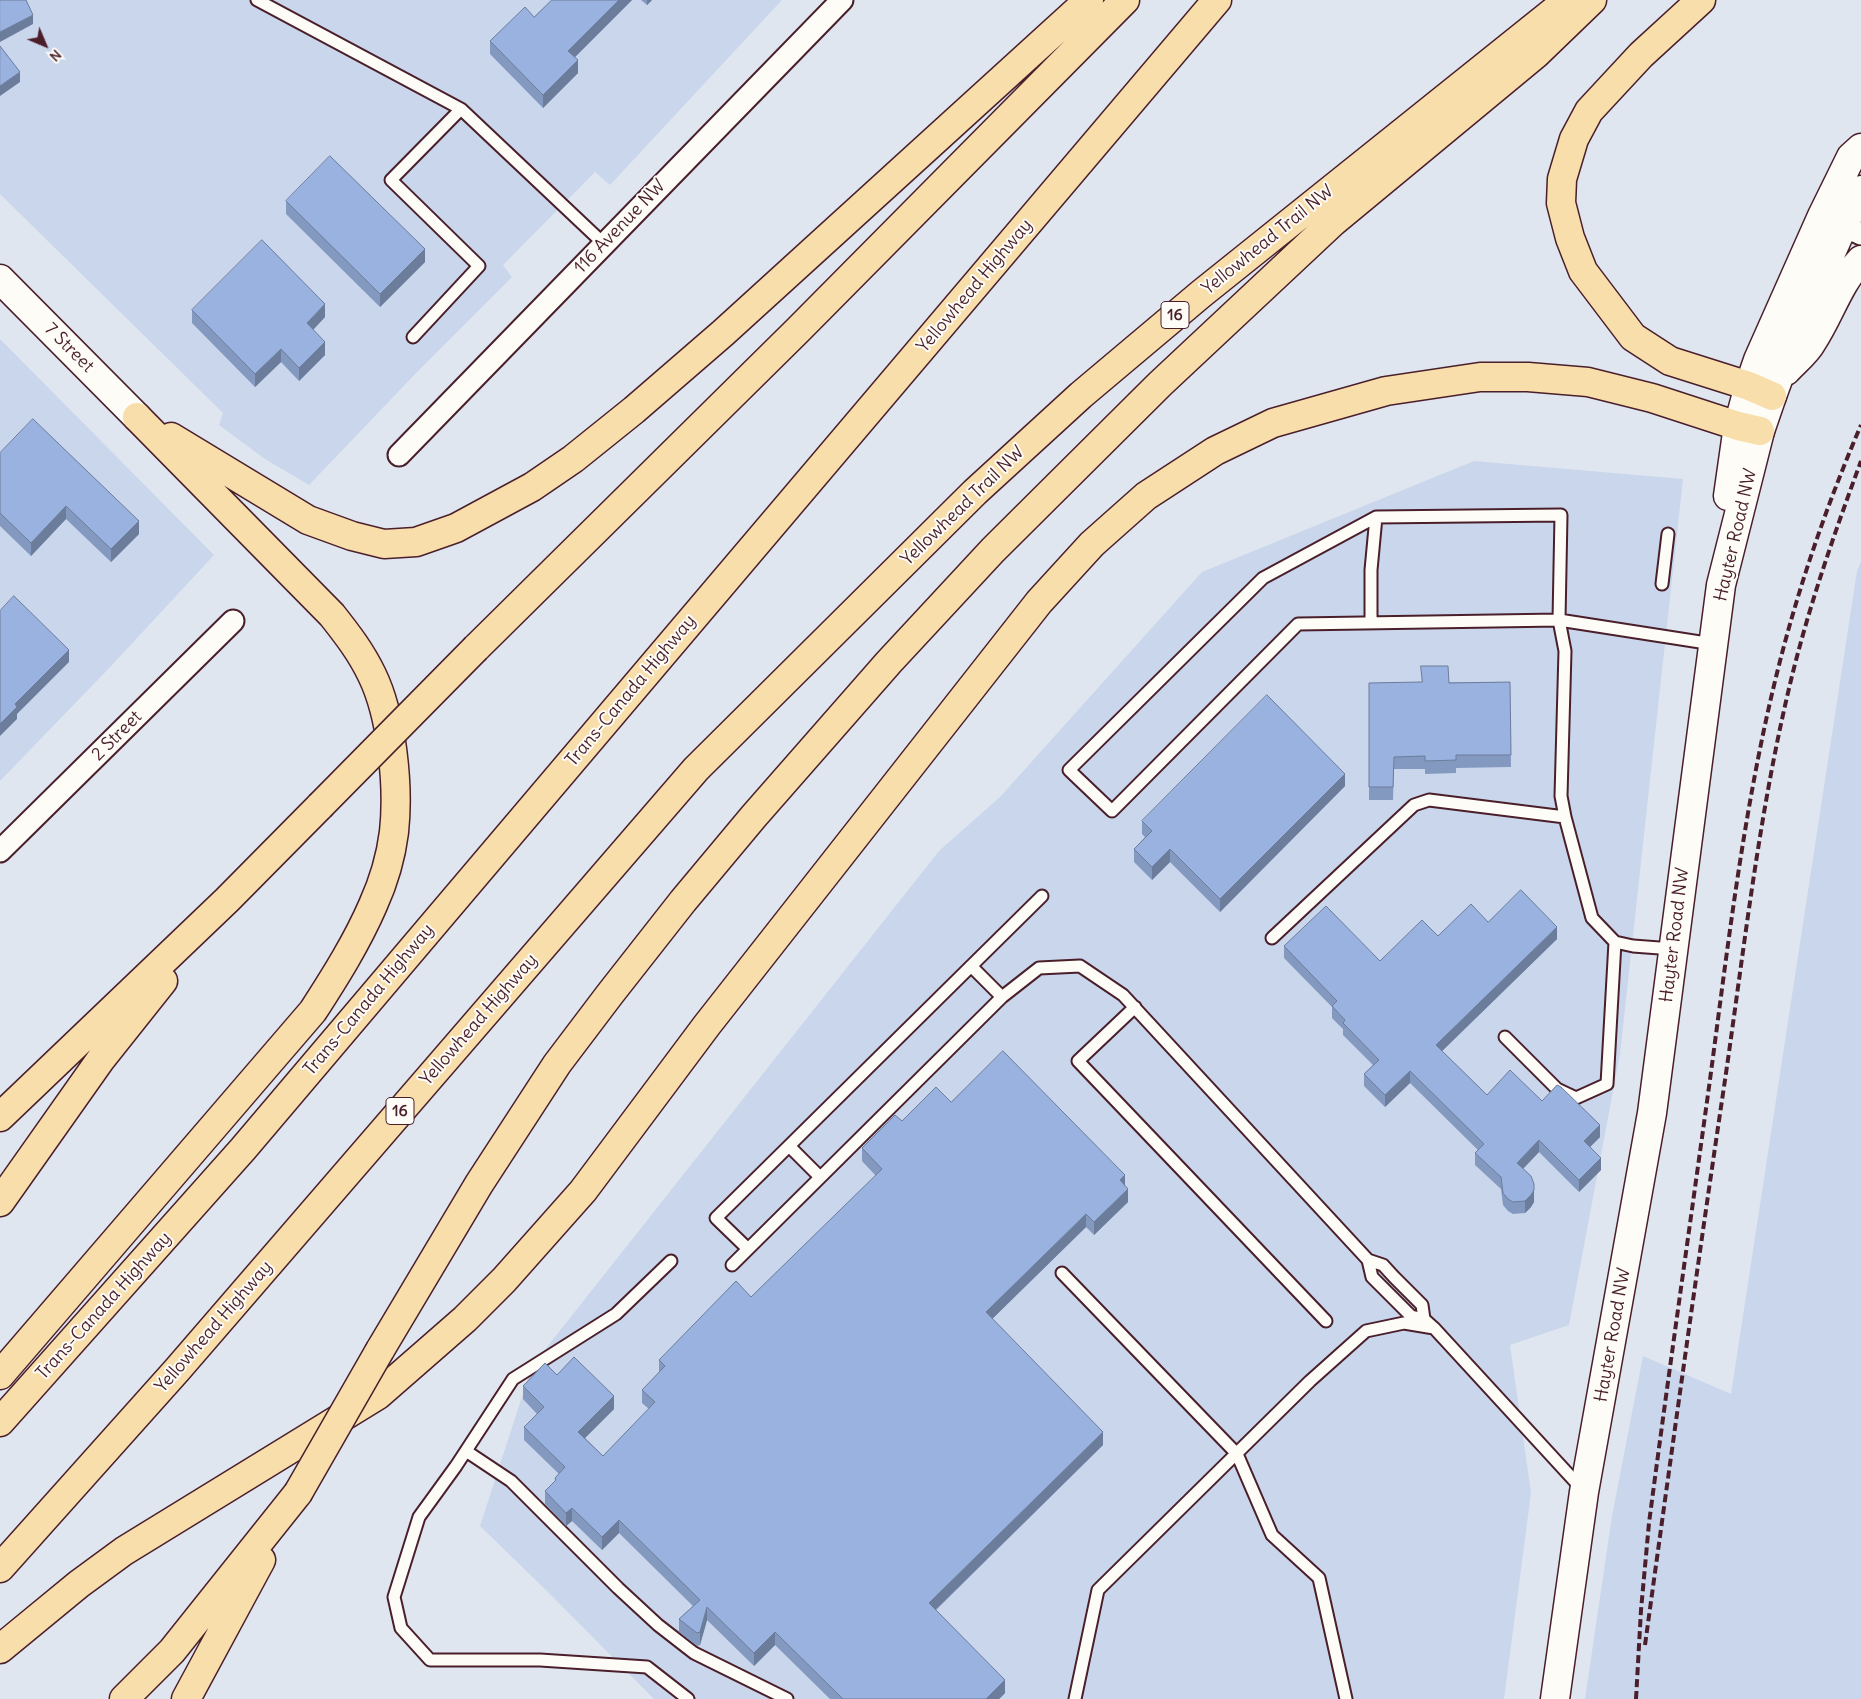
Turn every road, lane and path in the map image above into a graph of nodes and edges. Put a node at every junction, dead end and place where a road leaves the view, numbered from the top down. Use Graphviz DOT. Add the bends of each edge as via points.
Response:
graph roads {
  1 [pos="257,0"];
  2 [pos="842,0"];
  3 [pos="1089,0"];
  4 [pos="1125,0"];
  5 [pos="1218,0"];
  6 [pos="1568,0"];
  7 [pos="1592,0"];
  8 [pos="1702,0"];
  9 [pos="461,109"];
  10 [pos="1857,171"];
  11 [pos="1842,225"];
  12 [pos="604,244"];
  13 [pos="1861,260"];
  14 [pos="0,279"];
  15 [pos="413,337"];
  16 [pos="1766,387"];
  17 [pos="138,417"];
  18 [pos="1749,429"];
  19 [pos="399,455"];
  20 [pos="1376,517"];
  21 [pos="1668,534"];
  22 [pos="732,571"];
  23 [pos="1662,584"];
  24 [pos="1559,620"];
  25 [pos="233,621"];
  26 [pos="1371,623"];
  27 [pos="1714,644"];
  28 [pos="807,661"];
  29 [pos="1565,818"];
  30 [pos="0,850"];
  31 [pos="1042,896"];
  32 [pos="228,900"];
  33 [pos="1272,938"];
  34 [pos="1615,942"];
  35 [pos="1673,950"];
  36 [pos="970,966"];
  37 [pos="1002,997"];
  38 [pos="1134,1007"];
  39 [pos="1505,1037"];
  40 [pos="0,1117"];
  41 [pos="789,1146"];
  42 [pos="820,1177"];
  43 [pos="0,1202"];
  44 [pos="748,1249"];
  45 [pos="671,1261"];
  46 [pos="732,1265"];
  47 [pos="1062,1273"];
  48 [pos="1326,1322"];
  49 [pos="1434,1328"];
  50 [pos="0,1375"];
  51 [pos="0,1422"];
  52 [pos="466,1451"];
  53 [pos="1237,1454"];
  54 [pos="1584,1492"];
  55 [pos="298,1493"];
  56 [pos="0,1568"];
  57 [pos="0,1649"];
  58 [pos="124,1699"];
  59 [pos="186,1699"];
  60 [pos="688,1699"];
  61 [pos="787,1699"];
  62 [pos="1075,1699"];
  63 [pos="1346,1699"];
  64 [pos="1555,1699"];
  1 -- 9 [label="lane"];
  2 -- 12 [label="street, 116 Avenue NW"];
  3 -- 17 [label="highway" via="723,334 634,410 532,487 456,528 416,542 384,544 352,536 308,520"];
  4 -- 32 [label="highway, bridge"];
  5 -- 22 [label="highway, Yellowhead Highway"];
  6 -- 28 [label="highway, Yellowhead Trail NW / 16" via="1109,371 974,492"];
  7 -- 55 [label="highway, bridge" via="1536,54 1333,222 1160,384 993,550 889,662 748,823 604,1001 558,1064 479,1184"];
  8 -- 16 [label="highway" via="1641,55 1589,111 1574,139 1562,179 1561,203 1583,271 1634,337 1670,361"];
  9 -- 12 [label="lane"];
  9 -- 15 [label="lane" via="390,180 479,266"];
  10 -- 11 [label="street"];
  11 -- 16 [label="street" via="1758,360"];
  12 -- 19 [label="street, 116 Avenue NW"];
  13 -- 16 [label="street" via="1846,278 1812,344"];
  14 -- 17 [label="street, 7 Street"];
  16 -- 18 [label="street"];
  17 -- 50 [label="highway" via="332,614 355,645 373,676 385,712 394,760 394,832 374,904 341,968 313,1011"];
  18 -- 27 [label="street, Hayter Road NW" via="1728,493 1726,562"];
  18 -- 57 [label="highway" via="1652,398 1588,382 1480,377 1386,391 1273,423 1215,451 1146,496 1092,544 1039,602 707,1025 582,1191 504,1280 465,1319 378,1394 124,1551"];
  20 -- 24 [label="lane" via="1561,515"];
  20 -- 26 [label="lane"];
  20 -- 26 [label="lane" via="1263,578 1069,770 1112,810 1298,624"];
  21 -- 23 [label="lane"];
  22 -- 51 [label="highway, Trans-Canada Highway" via="244,1149"];
  24 -- 26 [label="lane"];
  24 -- 27 [label="lane"];
  24 -- 29 [label="lane" via="1565,651 1561,796"];
  25 -- 30 [label="street, 2 Street"];
  27 -- 35 [label="street, Hayter Road NW"];
  28 -- 56 [label="highway, Yellowhead Highway / 16" via="696,769 177,1370"];
  29 -- 33 [label="lane" via="1429,800 1414,805"];
  29 -- 34 [label="lane" via="1592,918"];
  31 -- 36 [label="lane"];
  32 -- 40 [label="highway"];
  32 -- 43 [label="highway" via="100,1059"];
  34 -- 35 [label="lane"];
  34 -- 39 [label="lane" via="1607,1084 1576,1098 1557,1089"];
  35 -- 54 [label="street, Hayter Road NW" via="1652,1113"];
  36 -- 37 [label="lane"];
  36 -- 41 [label="lane"];
  37 -- 38 [label="lane" via="1039,968 1080,966 1123,995"];
  37 -- 42 [label="lane"];
  38 -- 48 [label="lane" via="1078,1061"];
  38 -- 49 [label="lane" via="1368,1260 1383,1266 1422,1305 1424,1318"];
  41 -- 42 [label="lane"];
  41 -- 44 [label="lane" via="716,1218"];
  42 -- 44 [label="lane"];
  44 -- 46 [label="lane"];
  45 -- 52 [label="lane" via="616,1314 513,1379"];
  47 -- 53 [label="lane"];
  49 -- 53 [label="lane" via="1404,1323 1366,1331"];
  49 -- 54 [label="lane"];
  52 -- 60 [label="lane" via="419,1517 394,1596 401,1628 430,1660 540,1660 647,1667"];
  52 -- 61 [label="lane" via="511,1481 665,1631 694,1653"];
  53 -- 62 [label="lane" via="1098,1590"];
  53 -- 63 [label="lane" via="1272,1534 1319,1578"];
  54 -- 64 [label="street, Hayter Road NW"];
  55 -- 58 [label="highway" via="172,1651"];
  55 -- 59 [label="highway"];
}
